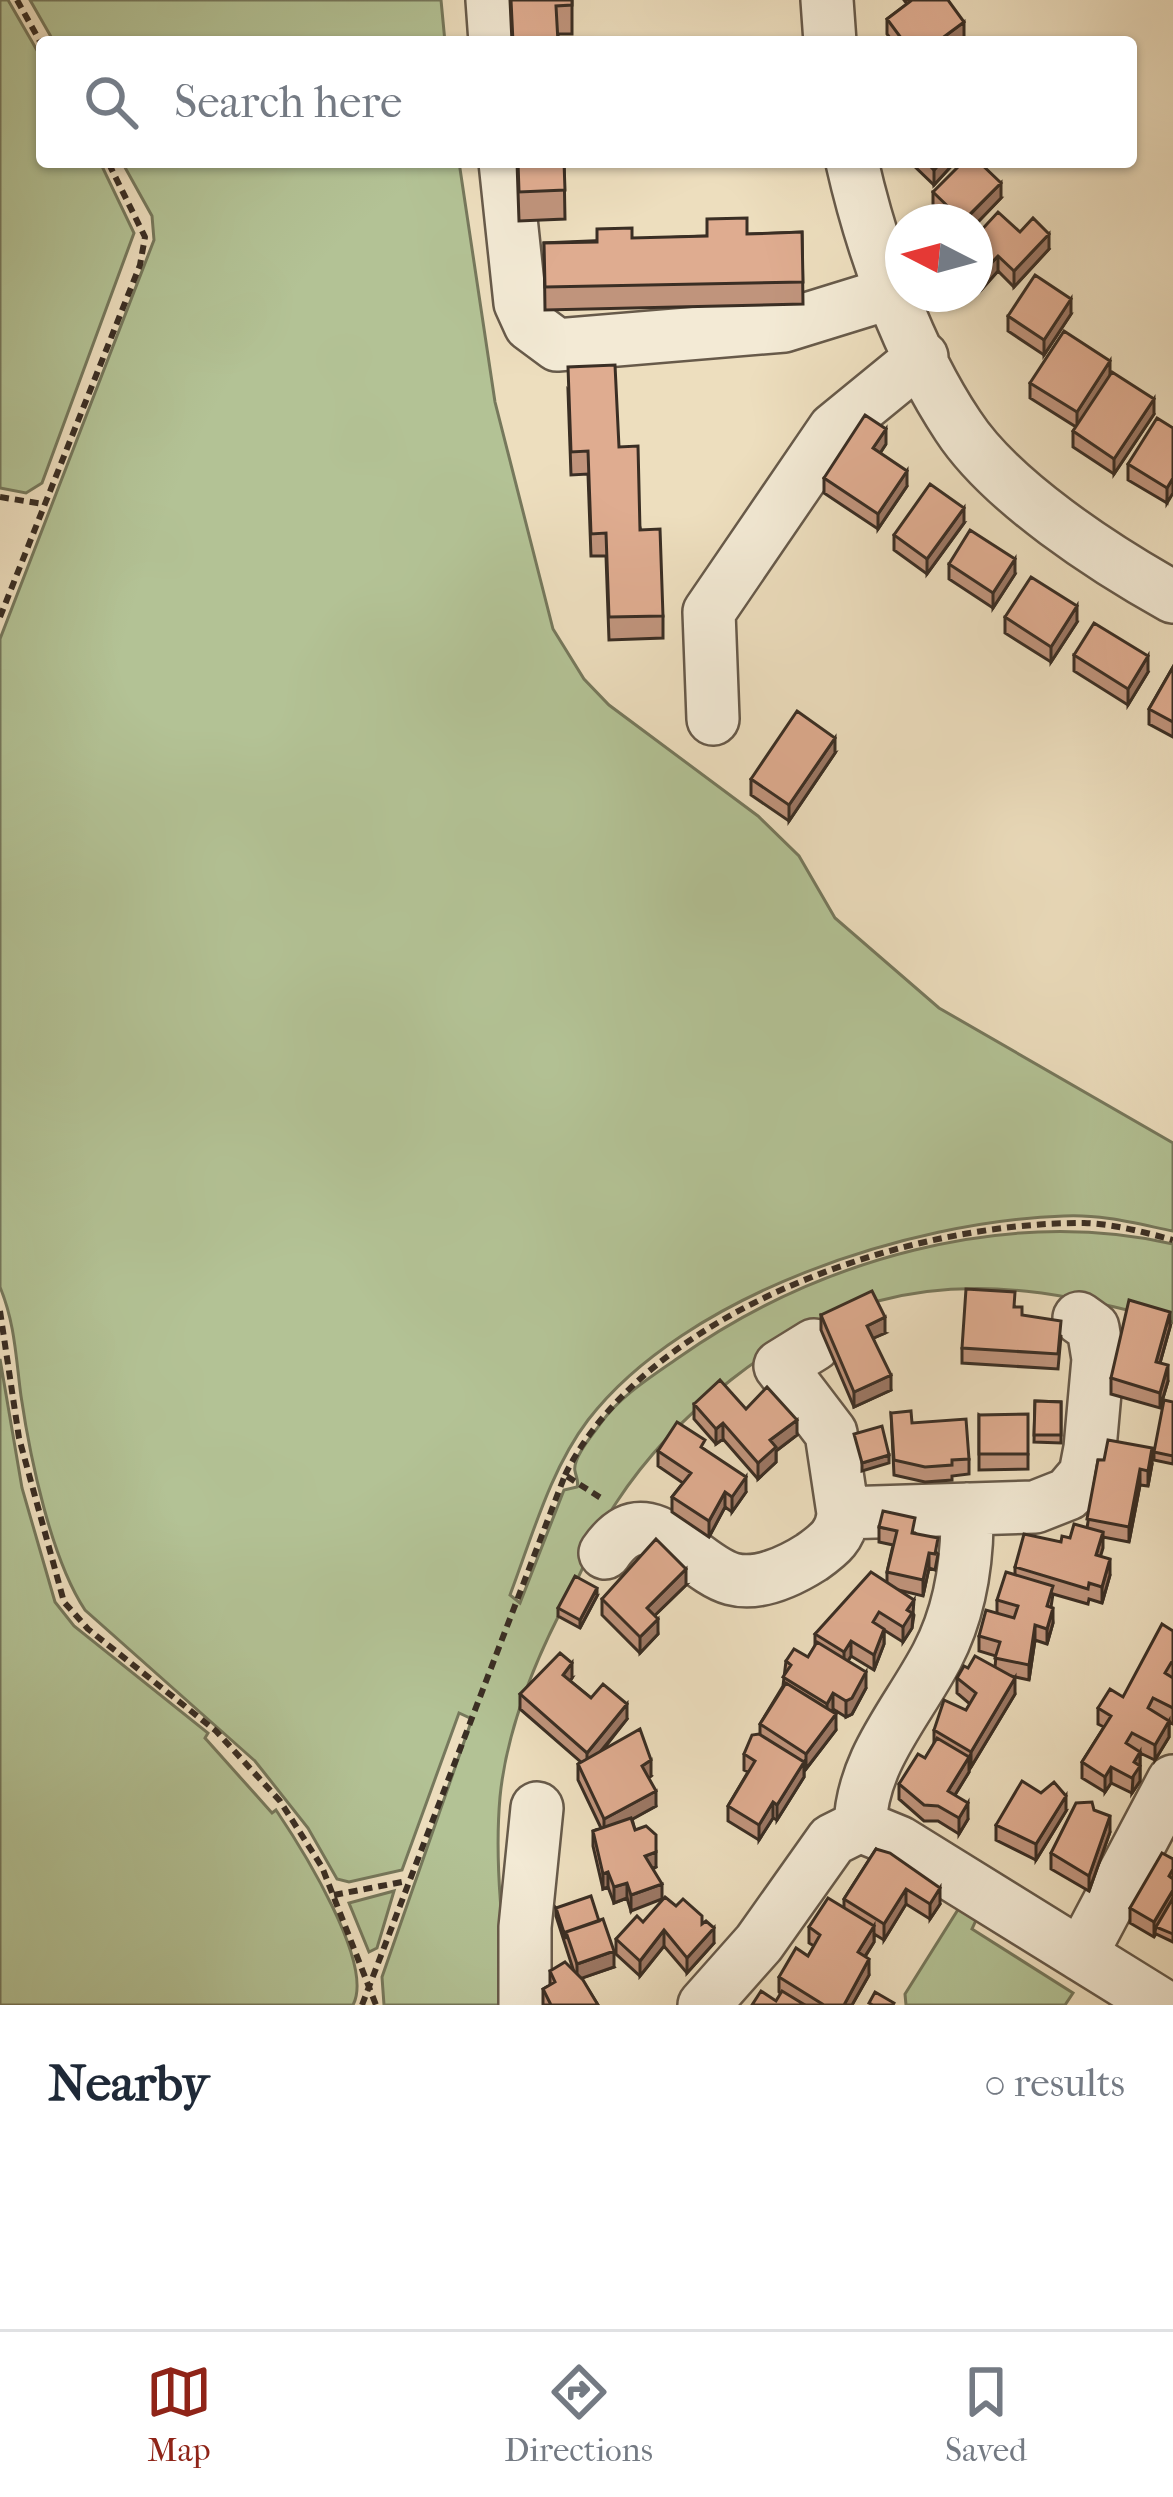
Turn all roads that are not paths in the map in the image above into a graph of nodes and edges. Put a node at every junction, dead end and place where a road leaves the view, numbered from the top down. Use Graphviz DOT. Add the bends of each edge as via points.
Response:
graph roads {
  1 [pos="492,0"];
  2 [pos="827,0"];
  3 [pos="495,36"];
  4 [pos="830,36"];
  5 [pos="507,168"];
  6 [pos="854,168"];
  7 [pos="885,264"];
  8 [pos="885,295"];
  9 [pos="903,312"];
  10 [pos="922,357"];
  11 [pos="1173,597"];
  12 [pos="713,719"];
  13 [pos="1079,1318"];
  14 [pos="782,1366"];
  15 [pos="968,1509"];
  16 [pos="843,1513"];
  17 [pos="617,1541"];
  18 [pos="1173,1781"];
  19 [pos="537,1808"];
  20 [pos="860,1826"];
  21 [pos="1081,1954"];
  22 [pos="525,2005"];
  23 [pos="704,2005"];
  24 [pos="1162,2005"];
  1 -- 3 [label="street"];
  2 -- 4 [label="street"];
  5 -- 8 [label="street" via="520,303 530,326 557,345 784,326"];
  6 -- 7 [label="street"];
  9 -- 10 [label="street"];
  10 -- 11 [label="street" via="958,428 1003,477"];
  10 -- 12 [label="street" via="834,428 709,612"];
  13 -- 15 [label="street" via="1096,1333 1098,1358 1081,1481 1048,1505"];
  14 -- 16 [label="street" via="831,1433"];
  15 -- 16 [label="street"];
  15 -- 20 [label="street" via="949,1628 868,1774"];
  16 -- 17 [label="street" via="840,1532 815,1555 750,1580 723,1576 653,1531"];
  18 -- 21 [label="street"];
  19 -- 22 [label="street"];
  20 -- 21 [label="street"];
  20 -- 23 [label="street" via="832,1840"];
  21 -- 24 [label="street"];
}
